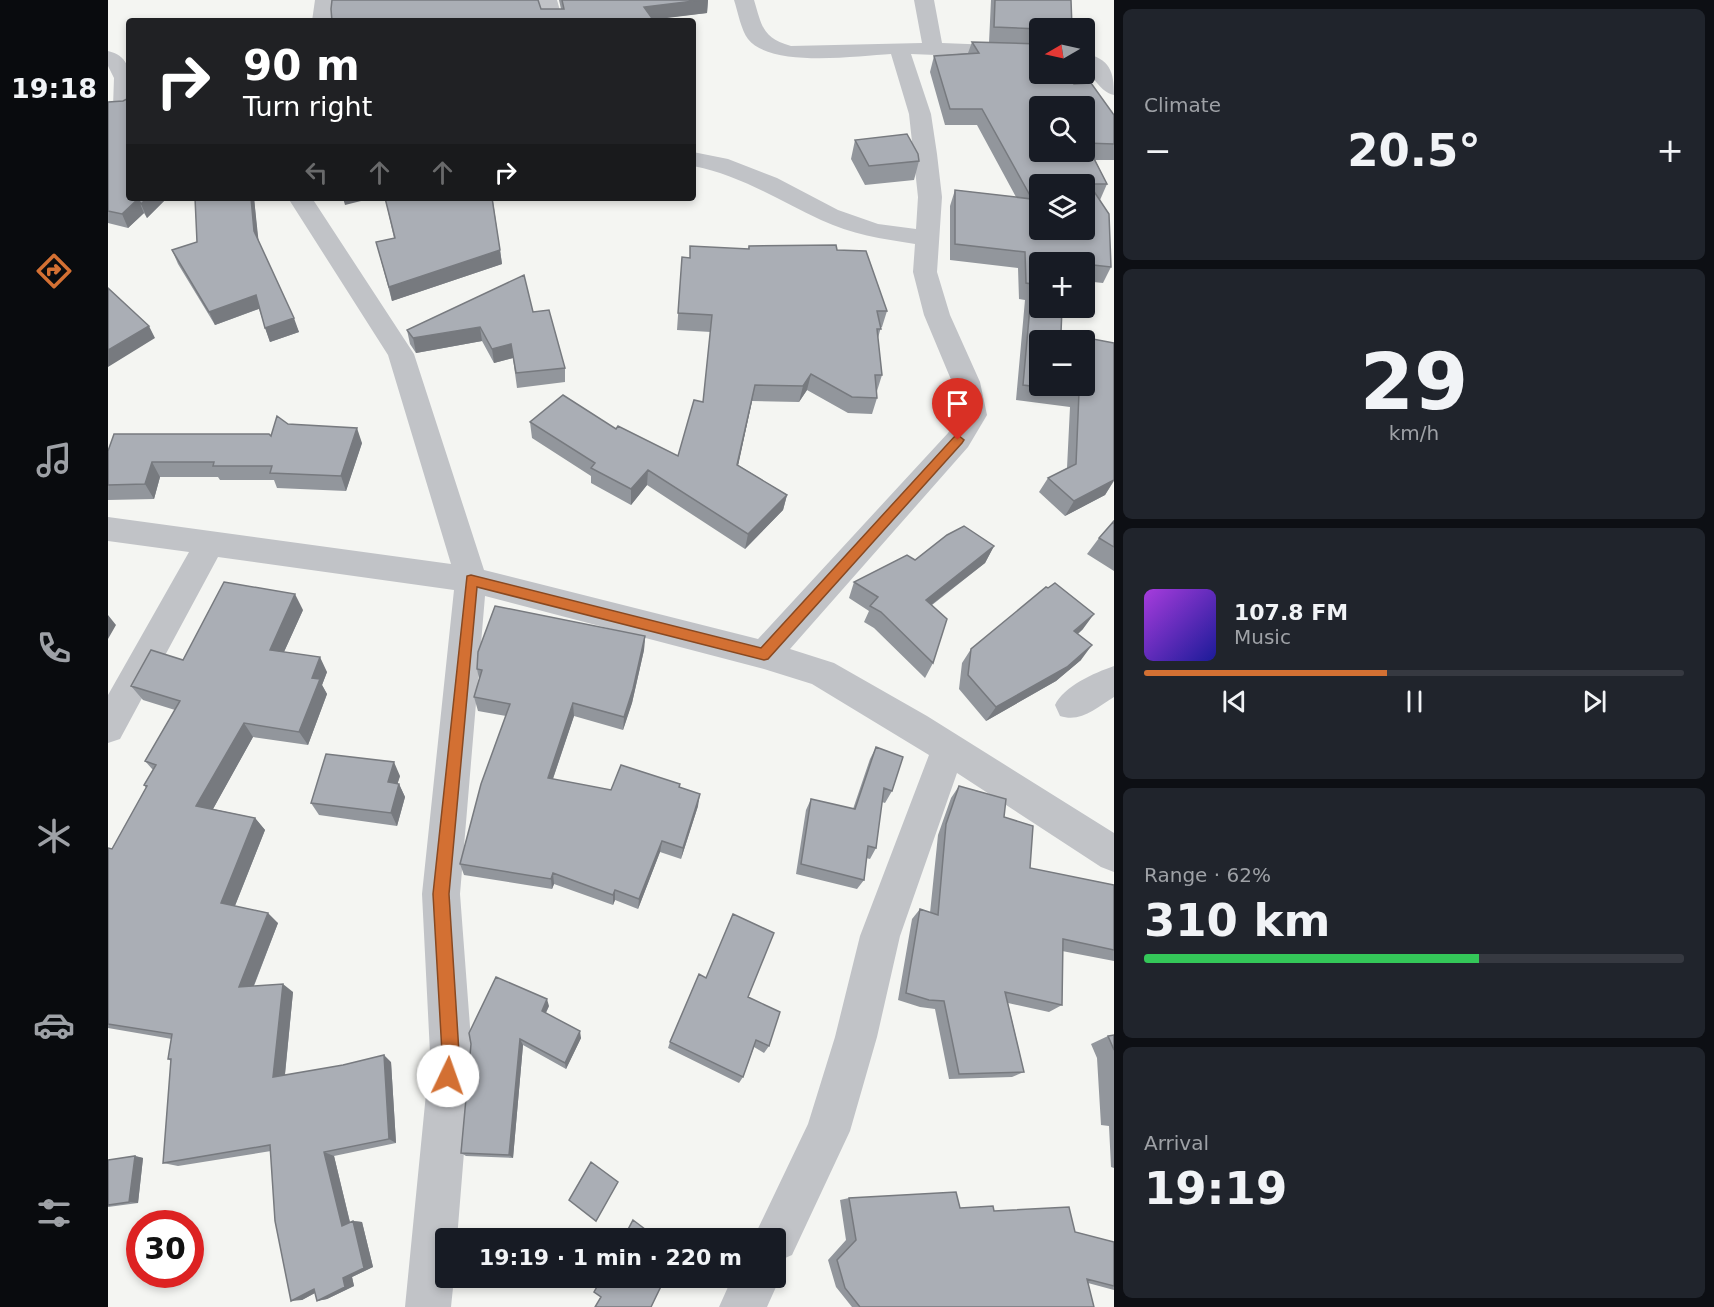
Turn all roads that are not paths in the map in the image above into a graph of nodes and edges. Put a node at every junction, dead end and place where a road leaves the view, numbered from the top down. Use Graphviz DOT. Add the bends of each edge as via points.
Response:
graph roads {
  1 [pos="325,0"];
  2 [pos="744,0"];
  3 [pos="924,0"];
  4 [pos="322,18"];
  5 [pos="899,48"];
  6 [pos="933,49"];
  7 [pos="1029,53"];
  8 [pos="108,57"];
  9 [pos="1095,65"];
  10 [pos="1114,89"];
  11 [pos="120,108"];
  12 [pos="696,160"];
  13 [pos="302,201"];
  14 [pos="928,238"];
  15 [pos="108,529"];
  16 [pos="209,544"];
  17 [pos="471,580"];
  18 [pos="764,654"];
  19 [pos="1114,680"];
  20 [pos="1072,705"];
  21 [pos="108,728"];
  22 [pos="948,750"];
  23 [pos="1114,854"];
  24 [pos="781,1228"];
  25 [pos="752,1288"];
  26 [pos="428,1307"];
  27 [pos="742,1307"];
  1 -- 4 [label="street"];
  2 -- 5 [label="street" via="756,36 768,46 790,52"];
  3 -- 6 [label="street"];
  5 -- 6 [label="street"];
  5 -- 14 [label="street" via="920,114 930,197"];
  6 -- 7 [label="street"];
  8 -- 11 [label="street" via="124,71"];
  9 -- 10 [label="street"];
  12 -- 14 [label="street" via="720,164 769,183 830,215 874,231"];
  13 -- 17 [label="street" via="401,354"];
  14 -- 18 [label="street" via="925,272 936,315 966,382 973,415 958,440"];
  15 -- 16 [label="street"];
  16 -- 17 [label="street"];
  16 -- 21 [label="street"];
  17 -- 18 [label="street"];
  17 -- 26 [label="street" via="441,894 451,1053"];
  18 -- 22 [label="street" via="822,672"];
  19 -- 20 [label="street"];
  22 -- 23 [label="street"];
  22 -- 24 [label="street" via="880,936 828,1131"];
  25 -- 27 [label="street"];
}
